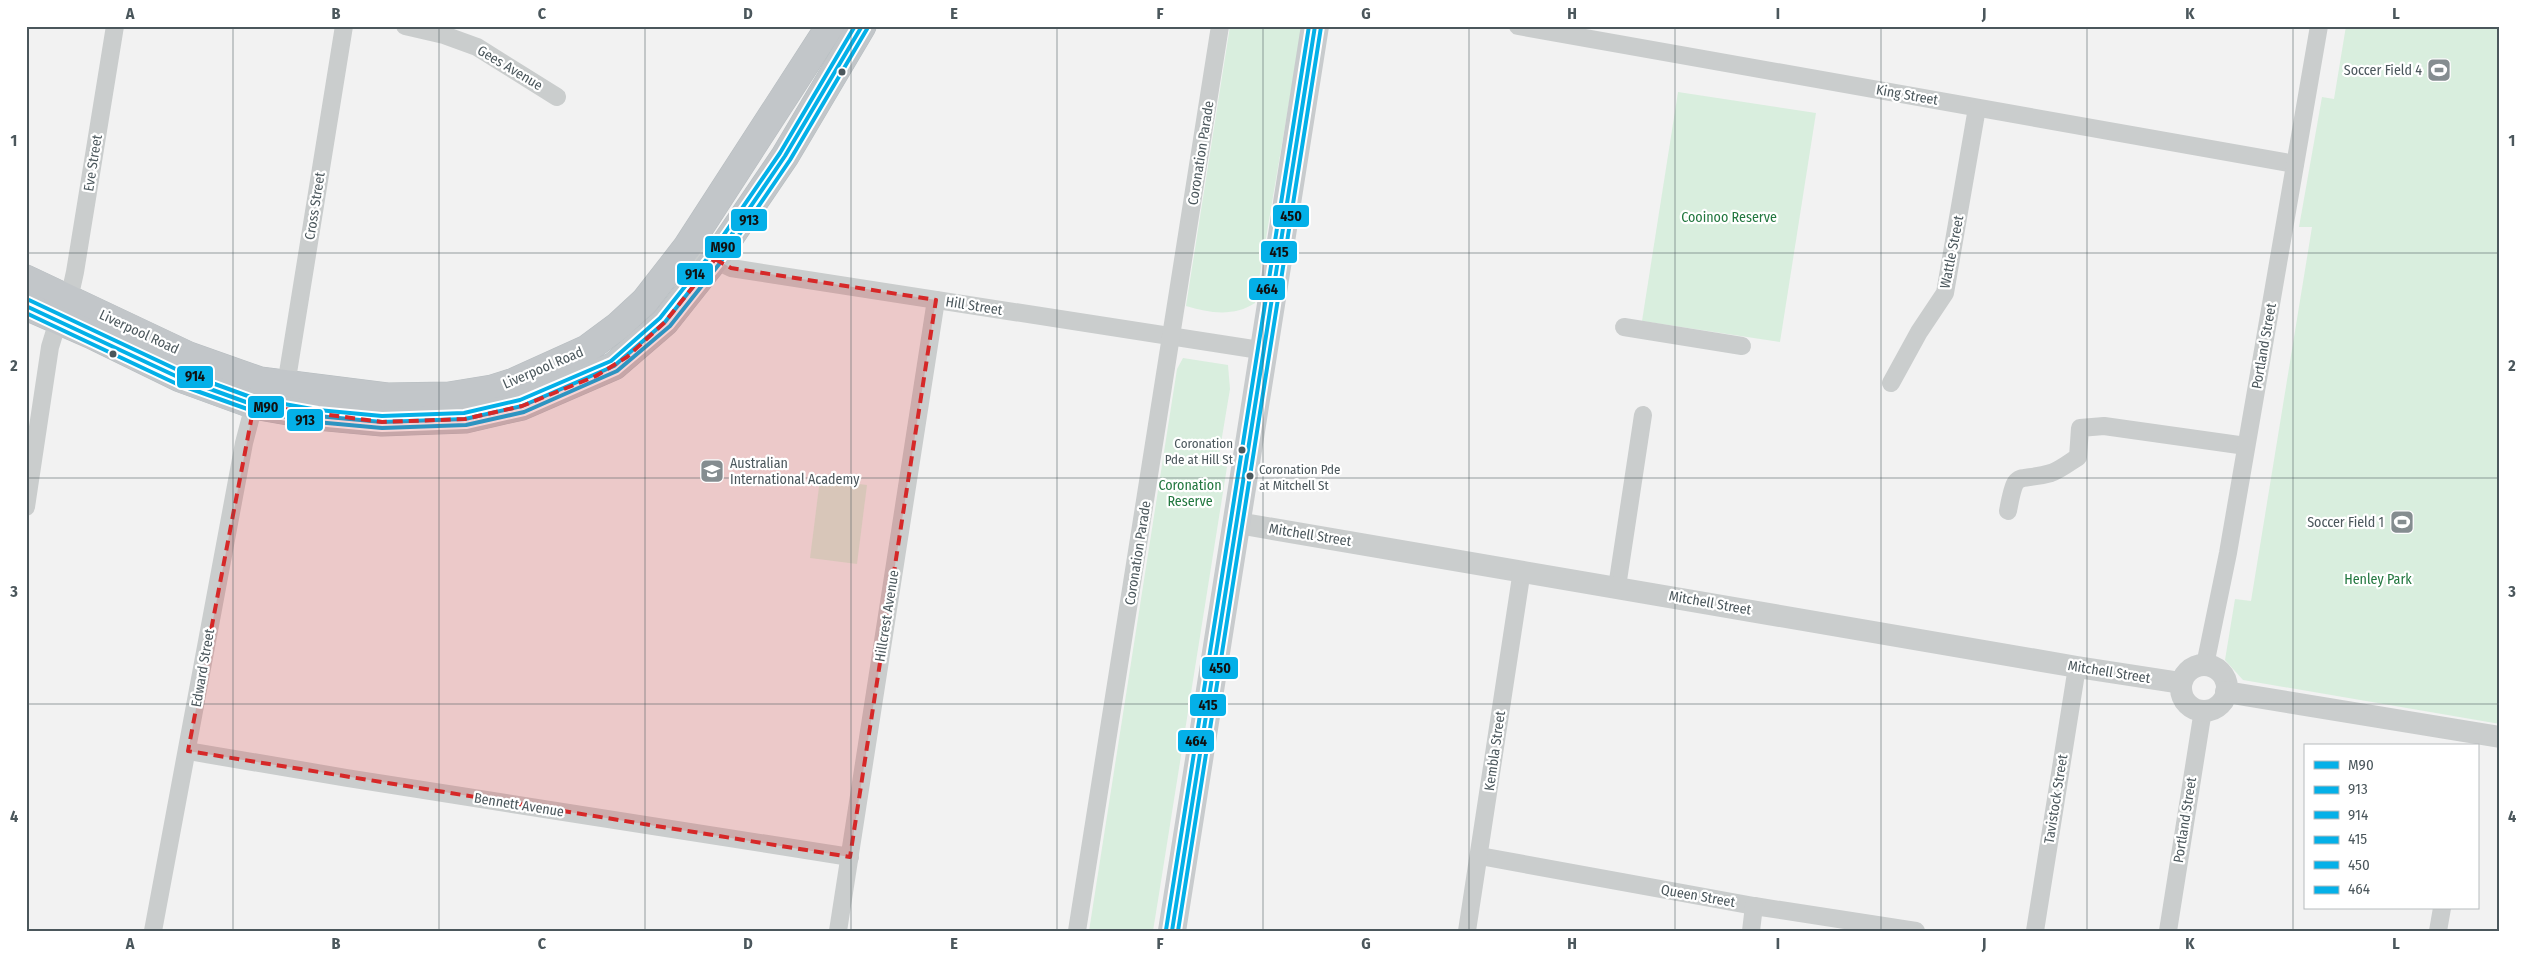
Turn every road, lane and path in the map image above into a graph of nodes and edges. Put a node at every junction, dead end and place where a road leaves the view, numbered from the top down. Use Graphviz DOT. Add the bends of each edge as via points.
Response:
graph roads {
  1 [pos="115,26"];
  2 [pos="344,26"];
  3 [pos="405,26"];
  4 [pos="830,26"];
  5 [pos="862,26"];
  6 [pos="1220,26"];
  7 [pos="1315,26"];
  8 [pos="1518,26"];
  9 [pos="2319,26"];
  10 [pos="557,97"];
  11 [pos="1977,108"];
  12 [pos="2295,164"];
  13 [pos="687,247"];
  14 [pos="715,259"];
  15 [pos="26,279"];
  16 [pos="936,300"];
  17 [pos="26,306"];
  18 [pos="63,310"];
  19 [pos="1624,327"];
  20 [pos="1172,337"];
  21 [pos="1742,346"];
  22 [pos="1266,350"];
  23 [pos="1892,383"];
  24 [pos="286,385"];
  25 [pos="254,405"];
  26 [pos="1644,415"];
  27 [pos="2246,446"];
  28 [pos="26,507"];
  29 [pos="2008,511"];
  30 [pos="1238,523"];
  31 [pos="1522,570"];
  32 [pos="1618,587"];
  33 [pos="2205,665"];
  34 [pos="2077,667"];
  35 [pos="2181,683"];
  36 [pos="2226,692"];
  37 [pos="2203,710"];
  38 [pos="2500,737"];
  39 [pos="2467,739"];
  40 [pos="188,751"];
  41 [pos="1480,856"];
  42 [pos="850,857"];
  43 [pos="1754,906"];
  44 [pos="2442,910"];
  45 [pos="153,931"];
  46 [pos="838,931"];
  47 [pos="1077,931"];
  48 [pos="1172,931"];
  49 [pos="1467,931"];
  50 [pos="1750,931"];
  51 [pos="1916,931"];
  52 [pos="2035,931"];
  53 [pos="2168,931"];
  54 [pos="2438,931"];
  1 -- 18 [label="street, Eve Street" via="76,272"];
  2 -- 24 [label="street, Cross Street"];
  3 -- 10 [label="street, Gees Avenue" via="477,47"];
  4 -- 13 [label="highway, Liverpool Road"];
  5 -- 14 [label="highway, Liverpool Road" via="785,156"];
  6 -- 20 [label="street, Coronation Parade"];
  7 -- 22 [label="main road"];
  8 -- 11 [label="street, King Street"];
  9 -- 12 [label="street, Portland Street"];
  11 -- 12 [label="street, King Street"];
  11 -- 23 [label="street, Wattle Street" via="1945,293 1919,332"];
  12 -- 27 [label="street, Portland Street"];
  13 -- 14 [label="street, Hill Street"];
  13 -- 24 [label="highway, Liverpool Road" via="645,301 618,326 587,349 514,382 472,393 426,397 387,397"];
  14 -- 16 [label="street, Hill Street" via="731,268"];
  14 -- 25 [label="highway, Liverpool Road" via="665,322 627,357 596,376 522,406 465,419 382,422 317,416"];
  15 -- 18 [label="highway, Liverpool Road"];
  16 -- 20 [label="street, Hill Street"];
  16 -- 42 [label="street, Hillcrest Avenue"];
  17 -- 18 [label="highway, Liverpool Road"];
  18 -- 24 [label="highway, Liverpool Road" via="237,374"];
  18 -- 25 [label="highway, Liverpool Road" via="180,378"];
  18 -- 28 [label="street, Eve Street" via="50,347"];
  19 -- 21 [label="street"];
  20 -- 22 [label="street, Hill Street"];
  20 -- 47 [label="street, Coronation Parade"];
  22 -- 30 [label="main road"];
  25 -- 40 [label="street, Edward Street" via="244,443"];
  26 -- 32 [label="street"];
  27 -- 29 [label="street" via="2104,426 2080,428 2078,457 2052,473 2022,477 2013,486"];
  27 -- 33 [label="street, Portland Street"];
  30 -- 31 [label="street, Mitchell Street"];
  30 -- 48 [label="main road"];
  31 -- 32 [label="street, Mitchell Street"];
  31 -- 41 [label="street, Kembla Street"];
  32 -- 34 [label="street, Mitchell Street"];
  33 -- 35 [label="street" via="2187,672"];
  33 -- 36 [label="street" via="2222,674"];
  34 -- 35 [label="street, Mitchell Street"];
  34 -- 52 [label="street, Tavistock Street"];
  35 -- 37 [label="street" via="2183,697 2188,704"];
  36 -- 37 [label="street" via="2216,707"];
  36 -- 39 [label="street"];
  37 -- 53 [label="street, Portland Street"];
  38 -- 39 [label="street"];
  40 -- 42 [label="street, Bennett Avenue"];
  40 -- 45 [label="street, Edward Street"];
  41 -- 43 [label="street, Queen Street"];
  41 -- 49 [label="street, Kembla Street"];
  42 -- 46 [label="street, Hillcrest Avenue"];
  43 -- 50 [label="street"];
  43 -- 51 [label="street, Queen Street"];
  44 -- 54 [label="street"];
}
